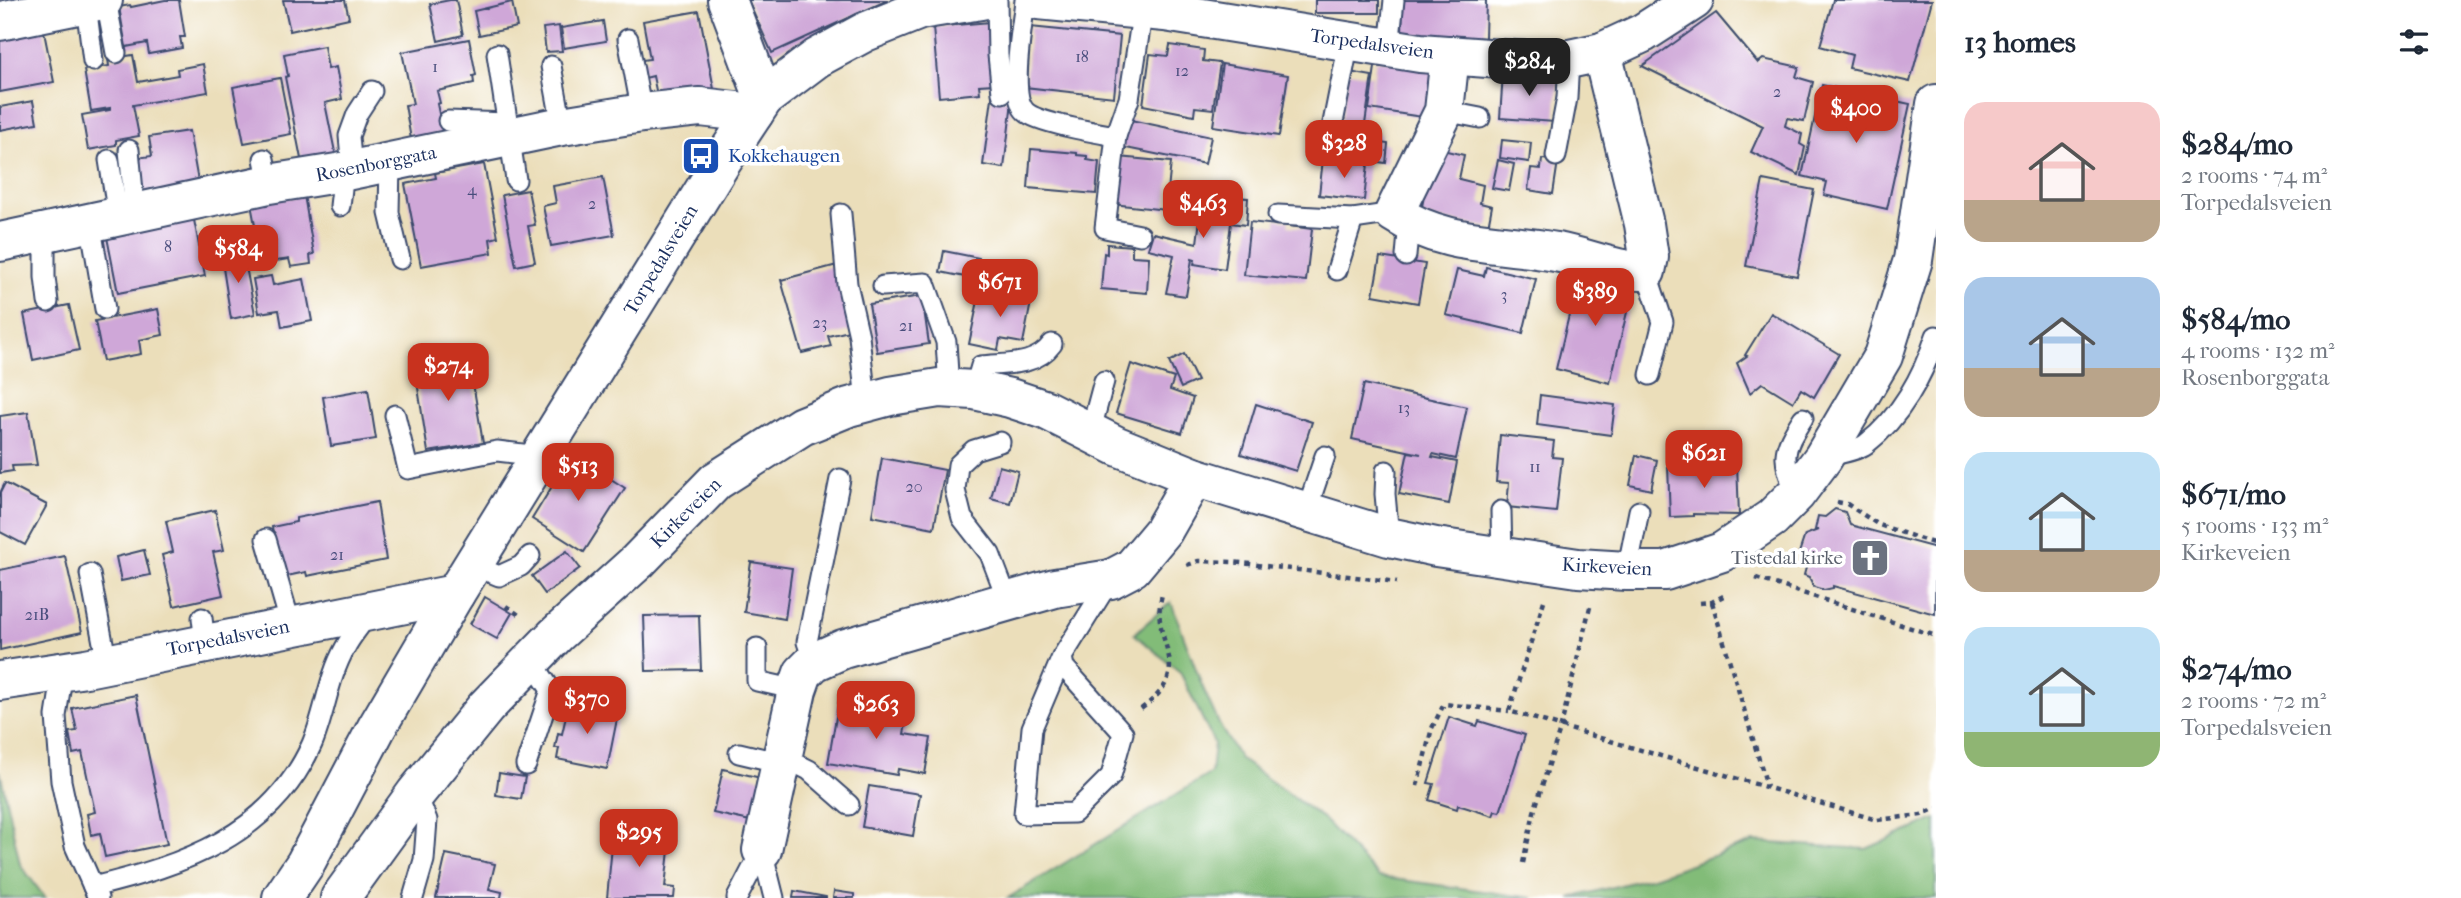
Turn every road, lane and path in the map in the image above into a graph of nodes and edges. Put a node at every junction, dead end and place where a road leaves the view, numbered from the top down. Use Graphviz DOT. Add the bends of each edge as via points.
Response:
graph roads {
  1 [pos="727,0"];
  2 [pos="981,0"];
  3 [pos="997,0"];
  4 [pos="1025,0"];
  5 [pos="1394,0"];
  6 [pos="1694,0"];
  7 [pos="99,1"];
  8 [pos="1060,1"];
  9 [pos="1143,9"];
  10 [pos="0,21"];
  11 [pos="628,39"];
  12 [pos="1349,42"];
  13 [pos="1390,48"];
  14 [pos="116,53"];
  15 [pos="496,54"];
  16 [pos="1450,55"];
  17 [pos="1585,56"];
  18 [pos="93,61"];
  19 [pos="551,66"];
  20 [pos="372,91"];
  21 [pos="1002,93"];
  22 [pos="1936,104"];
  23 [pos="759,105"];
  24 [pos="642,113"];
  25 [pos="448,121"];
  26 [pos="562,126"];
  27 [pos="509,129"];
  28 [pos="1116,136"];
  29 [pos="1330,138"];
  30 [pos="129,150"];
  31 [pos="1556,156"];
  32 [pos="109,160"];
  33 [pos="390,162"];
  34 [pos="516,180"];
  35 [pos="346,182"];
  36 [pos="841,214"];
  37 [pos="1278,215"];
  38 [pos="114,217"];
  39 [pos="1353,219"];
  40 [pos="1403,230"];
  41 [pos="45,232"];
  42 [pos="1140,234"];
  43 [pos="0,242"];
  44 [pos="400,259"];
  45 [pos="1337,270"];
  46 [pos="1646,271"];
  47 [pos="883,286"];
  48 [pos="48,302"];
  49 [pos="105,309"];
  50 [pos="1936,336"];
  51 [pos="1052,344"];
  52 [pos="1650,375"];
  53 [pos="1104,382"];
  54 [pos="962,389"];
  55 [pos="866,402"];
  56 [pos="396,415"];
  57 [pos="1803,418"];
  58 [pos="1090,433"];
  59 [pos="1000,442"];
  60 [pos="540,456"];
  61 [pos="1325,456"];
  62 [pos="1823,458"];
  63 [pos="1386,471"];
  64 [pos="1194,477"];
  65 [pos="840,479"];
  66 [pos="1796,494"];
  67 [pos="1500,511"];
  68 [pos="1639,511"];
  69 [pos="1306,512"];
  70 [pos="1389,537"];
  71 [pos="266,538"];
  72 [pos="530,556"];
  73 [pos="1503,557"];
  74 [pos="1553,564"];
  75 [pos="1182,566"];
  76 [pos="1627,571"];
  77 [pos="90,574"];
  78 [pos="1751,576"];
  79 [pos="464,579"];
  80 [pos="1111,579"];
  81 [pos="1400,582"];
  82 [pos="1163,592"];
  83 [pos="1592,599"];
  84 [pos="1008,601"];
  85 [pos="1712,602"];
  86 [pos="372,610"];
  87 [pos="291,625"];
  88 [pos="1936,636"];
  89 [pos="544,648"];
  90 [pos="757,648"];
  91 [pos="1062,657"];
  92 [pos="107,664"];
  93 [pos="63,671"];
  94 [pos="806,676"];
  95 [pos="0,681"];
  96 [pos="1510,710"];
  97 [pos="1561,726"];
  98 [pos="1118,727"];
  99 [pos="739,753"];
  100 [pos="782,760"];
  101 [pos="526,765"];
  102 [pos="1417,786"];
  103 [pos="1768,787"];
  104 [pos="416,793"];
  105 [pos="849,805"];
  106 [pos="1936,808"];
  107 [pos="762,850"];
  108 [pos="1523,863"];
  109 [pos="95,893"];
  110 [pos="282,898"];
  111 [pos="340,898"];
  112 [pos="413,898"];
  113 [pos="737,898"];
  114 [pos="774,898"];
  1 -- 23 [label="street"];
  2 -- 23 [label="street, Torpedalsveien" via="920,10 865,32 817,58"];
  3 -- 21 [label="lane"];
  4 -- 28 [label="lane" via="1017,84 1019,102 1027,114"];
  5 -- 13 [label="lane"];
  6 -- 17 [label="street, Torpedalsveien" via="1643,33"];
  7 -- 10 [label="street"];
  7 -- 14 [label="lane"];
  7 -- 18 [label="lane"];
  8 -- 9 [label="street, Torpedalsveien"];
  9 -- 12 [label="street, Torpedalsveien"];
  9 -- 28 [label="lane" via="1129,99"];
  11 -- 24 [label="lane"];
  12 -- 13 [label="street, Torpedalsveien"];
  12 -- 29 [label="lane"];
  13 -- 16 [label="street, Torpedalsveien"];
  15 -- 27 [label="lane"];
  16 -- 17 [label="street, Torpedalsveien" via="1528,61"];
  16 -- 40 [label="street" via="1462,115"];
  17 -- 31 [label="lane" via="1567,98"];
  17 -- 46 [label="street" via="1644,224 1649,257"];
  19 -- 26 [label="lane"];
  20 -- 35 [label="lane" via="349,136"];
  22 -- 62 [label="street, Kirkeveien" via="1913,260 1901,301 1883,356"];
  23 -- 24 [label="street, Rosenborggata"];
  23 -- 60 [label="street, Torpedalsveien"];
  24 -- 26 [label="street, Rosenborggata"];
  25 -- 27 [label="lane"];
  26 -- 27 [label="street, Rosenborggata"];
  27 -- 33 [label="street, Rosenborggata"];
  27 -- 34 [label="lane"];
  28 -- 42 [label="lane" via="1105,228"];
  30 -- 38 [label="lane"];
  32 -- 38 [label="lane"];
  33 -- 35 [label="street, Rosenborggata"];
  33 -- 44 [label="lane" via="389,213"];
  35 -- 38 [label="street, Rosenborggata" via="266,172"];
  36 -- 55 [label="lane"];
  37 -- 39 [label="lane"];
  38 -- 41 [label="street, Rosenborggata"];
  38 -- 49 [label="lane"];
  39 -- 40 [label="lane"];
  39 -- 45 [label="lane"];
  40 -- 46 [label="street" via="1553,251 1630,272"];
  41 -- 43 [label="street, Rosenborggata"];
  41 -- 48 [label="lane"];
  46 -- 52 [label="lane" via="1663,322"];
  47 -- 54 [label="lane" via="925,283"];
  50 -- 62 [label="lane" via="1912,391 1890,419 1864,446"];
  51 -- 54 [label="lane" via="1045,354 1027,362 981,366"];
  53 -- 58 [label="lane"];
  54 -- 55 [label="street, Kirkeveien"];
  54 -- 58 [label="street, Kirkeveien" via="1046,410"];
  55 -- 89 [label="street, Kirkeveien" via="803,426 716,481"];
  56 -- 60 [label="lane" via="408,468 497,452"];
  57 -- 66 [label="lane" via="1790,438 1784,462"];
  58 -- 64 [label="street, Kirkeveien"];
  59 -- 84 [label="lane" via="974,450 958,466 955,490 962,518 990,554"];
  60 -- 79 [label="street, Torpedalsveien"];
  61 -- 69 [label="lane"];
  62 -- 66 [label="street, Kirkeveien"];
  63 -- 70 [label="lane"];
  64 -- 69 [label="street, Kirkeveien"];
  64 -- 80 [label="street" via="1163,531 1132,568"];
  65 -- 94 [label="lane" via="807,642"];
  66 -- 76 [label="street, Kirkeveien" via="1772,518 1722,552 1665,571"];
  67 -- 73 [label="lane"];
  68 -- 76 [label="lane"];
  69 -- 70 [label="street, Kirkeveien"];
  70 -- 73 [label="street, Kirkeveien"];
  71 -- 87 [label="lane"];
  72 -- 79 [label="lane" via="521,566 499,576"];
  73 -- 74 [label="street, Kirkeveien"];
  74 -- 76 [label="street, Kirkeveien"];
  74 -- 96 [label="path"];
  75 -- 81 [label="path" via="1198,561 1233,562"];
  77 -- 92 [label="lane"];
  78 -- 88 [label="path"];
  79 -- 86 [label="street, Torpedalsveien"];
  79 -- 89 [label="path" via="531,623"];
  79 -- 110 [label="street, Torpedalsveien"];
  80 -- 84 [label="street"];
  80 -- 91 [label="lane"];
  82 -- 98 [label="path" via="1161,622 1170,680 1158,697"];
  83 -- 97 [label="path"];
  84 -- 94 [label="street" via="843,649"];
  85 -- 103 [label="path"];
  86 -- 87 [label="street, Torpedalsveien"];
  86 -- 109 [label="lane" via="344,649 312,744 290,784 250,824 209,849"];
  87 -- 92 [label="street, Torpedalsveien" via="204,630"];
  89 -- 101 [label="lane" via="551,690"];
  89 -- 104 [label="street, Kirkeveien" via="486,707"];
  90 -- 94 [label="lane" via="757,681"];
  91 -- 98 [label="lane" via="1064,667"];
  91 -- 98 [label="lane" via="1032,728 1024,814 1074,813 1111,776 1123,733"];
  92 -- 93 [label="street, Torpedalsveien"];
  93 -- 95 [label="street, Torpedalsveien"];
  93 -- 109 [label="lane" via="56,716 61,781 75,846"];
  94 -- 100 [label="street"];
  96 -- 97 [label="path"];
  96 -- 102 [label="path" via="1444,704 1432,728"];
  97 -- 103 [label="path"];
  97 -- 108 [label="path"];
  99 -- 100 [label="lane"];
  100 -- 105 [label="lane" via="809,770"];
  100 -- 107 [label="street"];
  103 -- 106 [label="path" via="1877,820"];
  104 -- 111 [label="street, Kirkeveien"];
  104 -- 112 [label="lane" via="426,820 424,860"];
  107 -- 113 [label="lane"];
  107 -- 114 [label="lane"];
}
